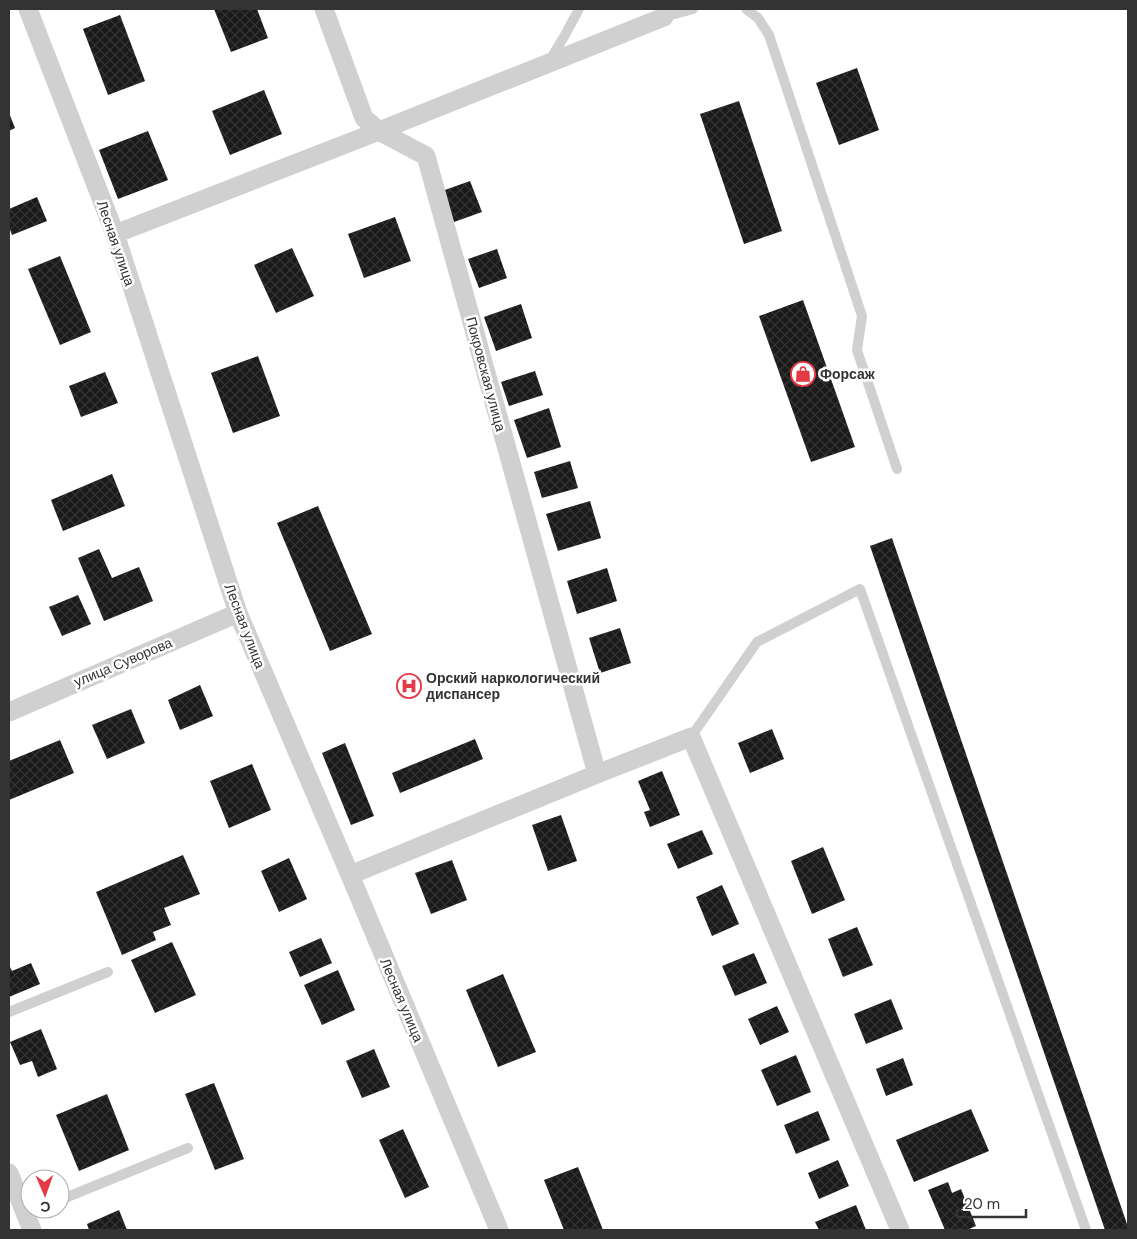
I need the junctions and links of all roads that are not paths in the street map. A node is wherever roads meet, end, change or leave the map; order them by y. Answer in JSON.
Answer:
{"nodes":[{"id":1,"x":28,"y":9,"type":"edge"},
{"id":2,"x":324,"y":9,"type":"edge"},
{"id":3,"x":579,"y":9,"type":"edge"},
{"id":4,"x":693,"y":9,"type":"edge"},
{"id":5,"x":746,"y":9,"type":"edge"},
{"id":6,"x":664,"y":17,"type":"joint"},
{"id":7,"x":548,"y":63,"type":"junction"},
{"id":8,"x":379,"y":131,"type":"junction"},
{"id":9,"x":115,"y":234,"type":"junction"},
{"id":10,"x":897,"y":469,"type":"dead end"},
{"id":11,"x":238,"y":613,"type":"junction"},
{"id":12,"x":9,"y":712,"type":"edge"},
{"id":13,"x":691,"y":737,"type":"junction"},
{"id":14,"x":597,"y":774,"type":"junction"},
{"id":15,"x":350,"y":875,"type":"junction"},
{"id":16,"x":108,"y":972,"type":"dead end"},
{"id":17,"x":9,"y":1012,"type":"edge"},
{"id":18,"x":188,"y":1148,"type":"dead end"},
{"id":19,"x":9,"y":1173,"type":"edge"},
{"id":20,"x":20,"y":1195,"type":"edge"},
{"id":21,"x":70,"y":1196,"type":"edge"},
{"id":22,"x":499,"y":1230,"type":"edge"},
{"id":23,"x":900,"y":1230,"type":"edge"},
{"id":24,"x":1086,"y":1230,"type":"edge"}],
"edges":[{"from":1,"to":9,"type":"street","name":"Лесная улица"},
{"from":2,"to":8,"type":"street","name":"Покровская улица"},
{"from":3,"to":7,"type":"lane"},
{"from":4,"to":6,"type":"lane"},
{"from":5,"to":10,"type":"lane"},
{"from":6,"to":7,"type":"street"},
{"from":7,"to":8,"type":"street"},
{"from":8,"to":9,"type":"street"},
{"from":8,"to":14,"type":"street","name":"Покровская улица"},
{"from":9,"to":11,"type":"street","name":"Лесная улица"},
{"from":11,"to":12,"type":"street","name":"улица Суворова"},
{"from":11,"to":15,"type":"street","name":"Лесная улица"},
{"from":13,"to":14,"type":"street"},
{"from":13,"to":23,"type":"street"},
{"from":13,"to":24,"type":"lane"},
{"from":14,"to":15,"type":"street"},
{"from":15,"to":22,"type":"street","name":"Лесная улица"},
{"from":16,"to":17,"type":"lane"},
{"from":18,"to":21,"type":"lane"},
{"from":19,"to":20,"type":"street"}]}
